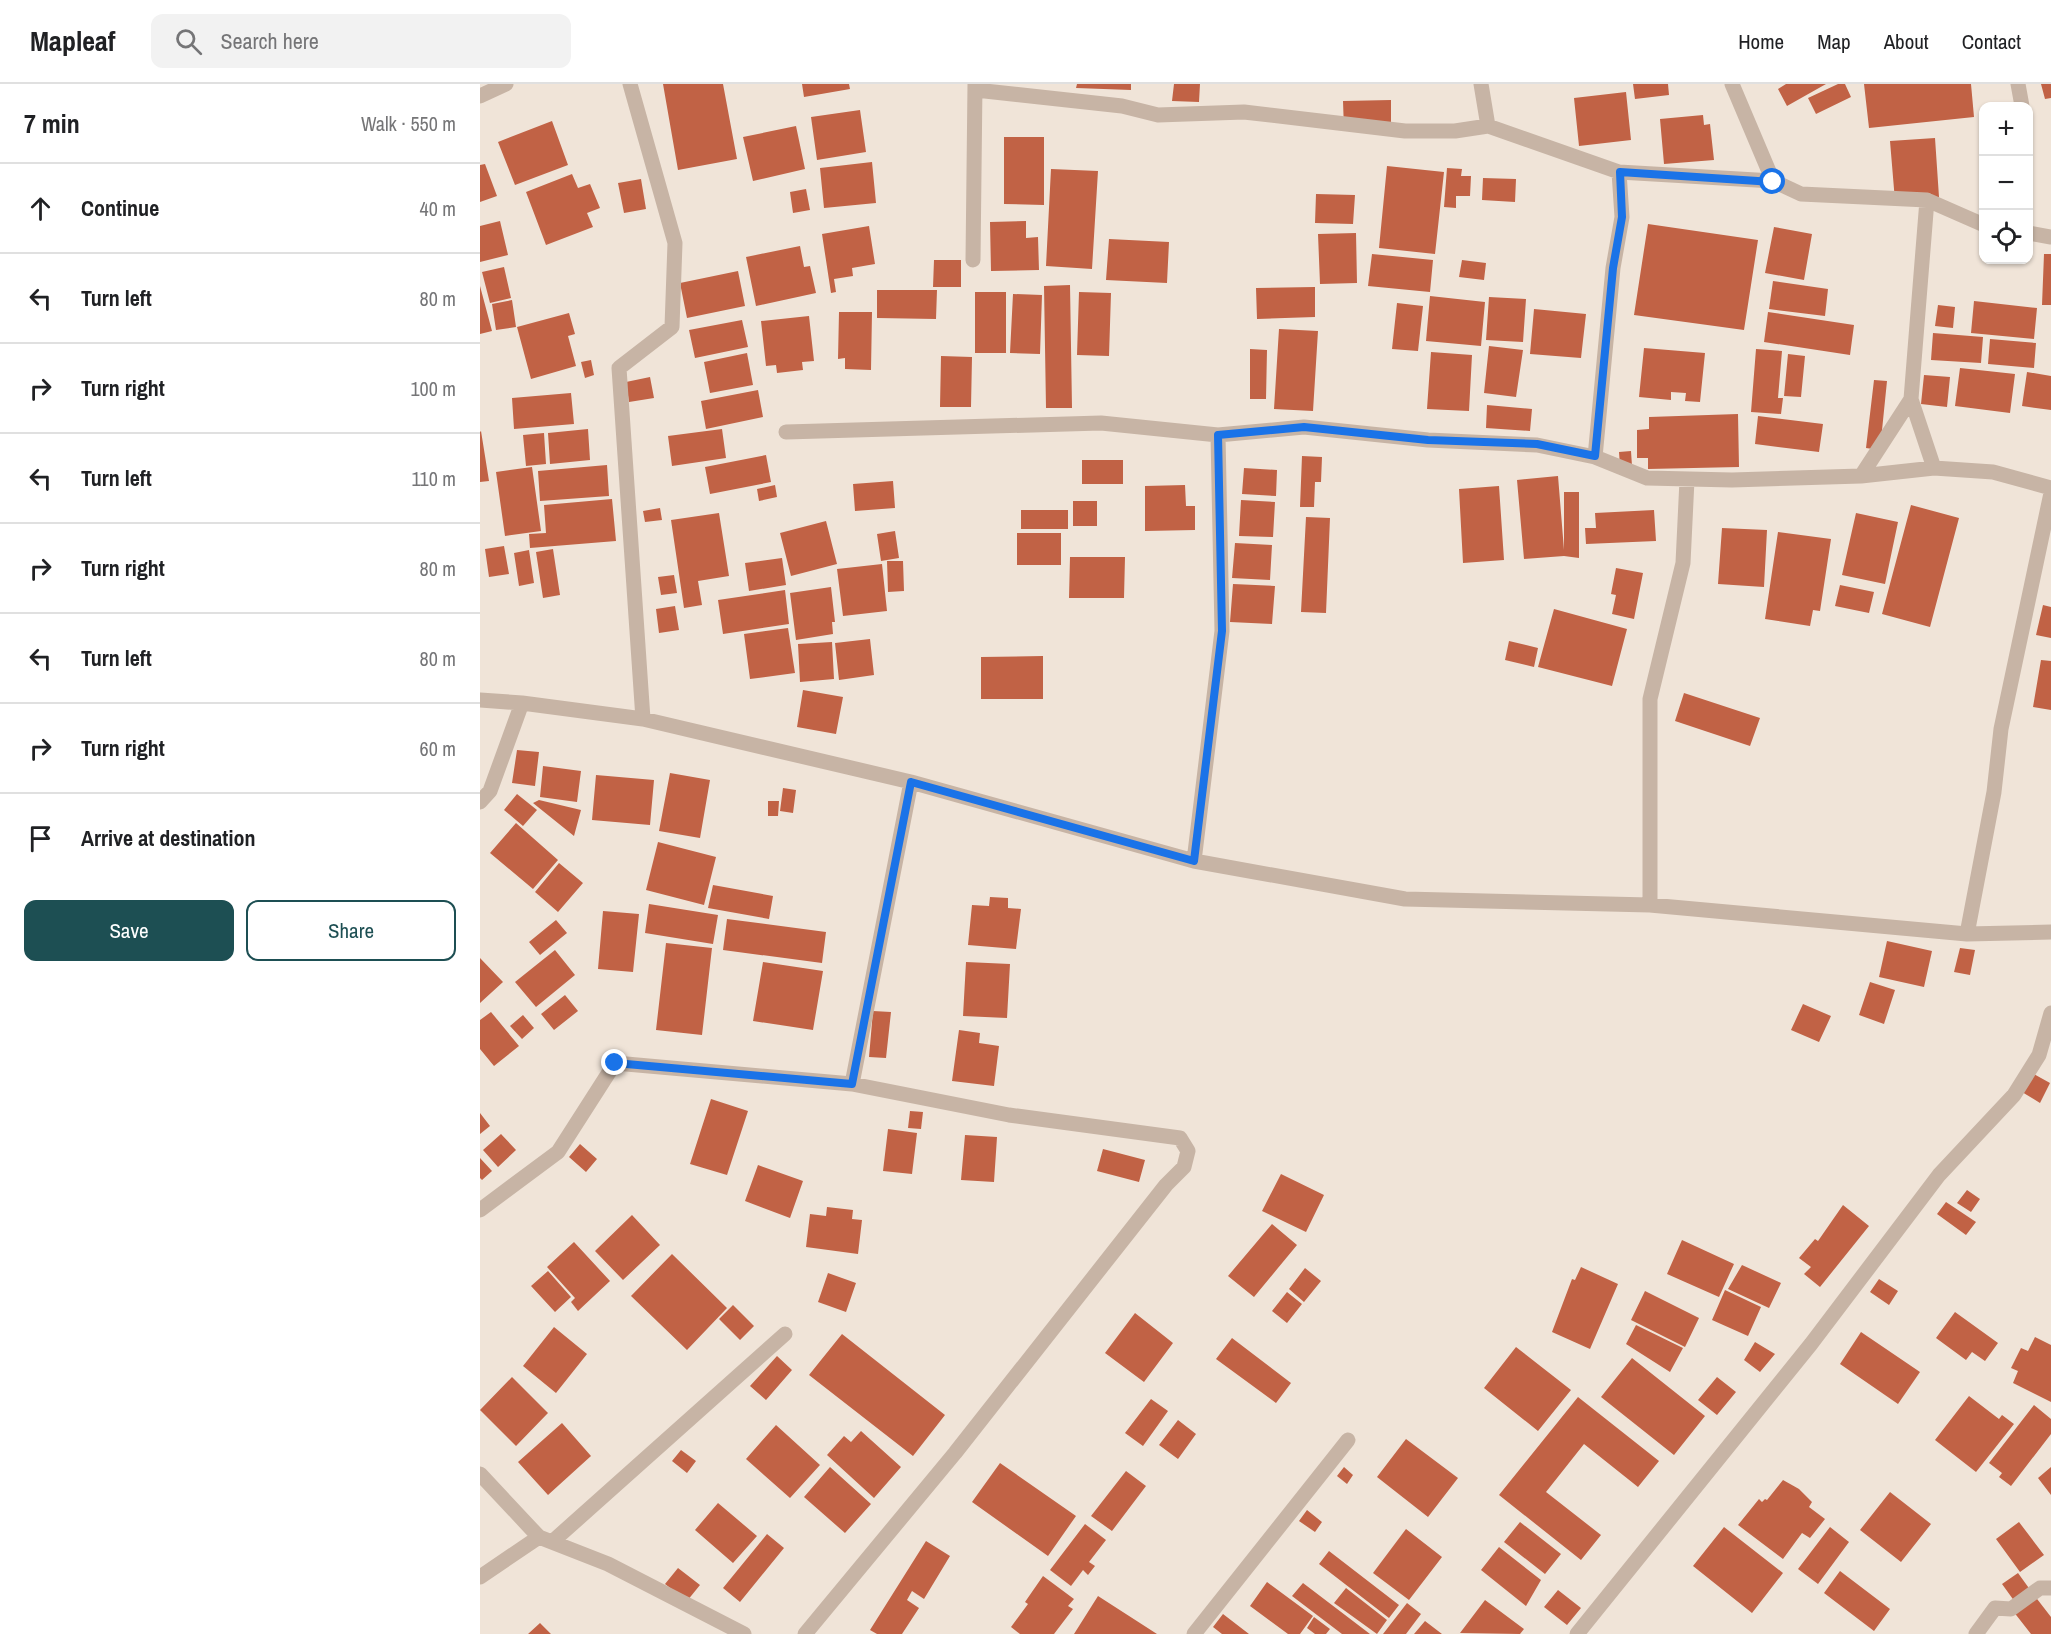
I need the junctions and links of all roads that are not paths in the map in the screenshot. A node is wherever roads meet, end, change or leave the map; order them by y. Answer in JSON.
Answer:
{"nodes":[{"id":1,"x":506,"y":84,"type":"edge"},
{"id":2,"x":630,"y":84,"type":"edge"},
{"id":3,"x":1481,"y":84,"type":"edge"},
{"id":4,"x":1732,"y":84,"type":"edge"},
{"id":5,"x":2018,"y":84,"type":"edge"},
{"id":6,"x":975,"y":87,"type":"edge"},
{"id":7,"x":480,"y":96,"type":"edge"},
{"id":8,"x":2021,"y":102,"type":"edge"},
{"id":9,"x":1488,"y":126,"type":"junction"},
{"id":10,"x":1620,"y":172,"type":"junction"},
{"id":11,"x":1773,"y":182,"type":"junction"},
{"id":12,"x":1927,"y":200,"type":"junction"},
{"id":13,"x":1979,"y":223,"type":"edge"},
{"id":14,"x":2033,"y":234,"type":"edge"},
{"id":15,"x":2051,"y":237,"type":"edge"},
{"id":16,"x":973,"y":260,"type":"dead end"},
{"id":17,"x":1911,"y":399,"type":"junction"},
{"id":18,"x":786,"y":432,"type":"dead end"},
{"id":19,"x":1218,"y":435,"type":"junction"},
{"id":20,"x":1595,"y":456,"type":"junction"},
{"id":21,"x":1935,"y":468,"type":"junction"},
{"id":22,"x":1861,"y":476,"type":"junction"},
{"id":23,"x":1687,"y":480,"type":"junction"},
{"id":24,"x":2051,"y":488,"type":"edge"},
{"id":25,"x":2051,"y":493,"type":"edge"},
{"id":26,"x":480,"y":700,"type":"edge"},
{"id":27,"x":522,"y":703,"type":"junction"},
{"id":28,"x":643,"y":719,"type":"junction"},
{"id":29,"x":911,"y":782,"type":"junction"},
{"id":30,"x":480,"y":802,"type":"edge"},
{"id":31,"x":1194,"y":861,"type":"junction"},
{"id":32,"x":1650,"y":905,"type":"junction"},
{"id":33,"x":2051,"y":932,"type":"edge"},
{"id":34,"x":1967,"y":934,"type":"junction"},
{"id":35,"x":2051,"y":1013,"type":"edge"},
{"id":36,"x":852,"y":1084,"type":"junction"},
{"id":37,"x":480,"y":1210,"type":"edge"},
{"id":38,"x":785,"y":1334,"type":"dead end"},
{"id":39,"x":1348,"y":1440,"type":"dead end"},
{"id":40,"x":480,"y":1474,"type":"edge"},
{"id":41,"x":546,"y":1539,"type":"junction"},
{"id":42,"x":480,"y":1577,"type":"edge"},
{"id":43,"x":2051,"y":1588,"type":"edge"},
{"id":44,"x":744,"y":1634,"type":"edge"},
{"id":45,"x":805,"y":1634,"type":"edge"},
{"id":46,"x":1194,"y":1634,"type":"edge"},
{"id":47,"x":1577,"y":1634,"type":"edge"},
{"id":48,"x":1976,"y":1634,"type":"edge"}],
"edges":[{"from":1,"to":7,"type":"street"},
{"from":2,"to":28,"type":"street"},
{"from":3,"to":9,"type":"street"},
{"from":4,"to":11,"type":"street"},
{"from":5,"to":8,"type":"street"},
{"from":6,"to":9,"type":"street"},
{"from":6,"to":16,"type":"street"},
{"from":9,"to":10,"type":"street"},
{"from":10,"to":11,"type":"street"},
{"from":10,"to":20,"type":"street"},
{"from":11,"to":12,"type":"street"},
{"from":12,"to":13,"type":"street"},
{"from":12,"to":17,"type":"street"},
{"from":14,"to":15,"type":"street"},
{"from":17,"to":21,"type":"street"},
{"from":17,"to":22,"type":"street"},
{"from":18,"to":19,"type":"street"},
{"from":19,"to":20,"type":"street"},
{"from":19,"to":31,"type":"street"},
{"from":20,"to":23,"type":"street"},
{"from":21,"to":22,"type":"street"},
{"from":21,"to":24,"type":"street"},
{"from":22,"to":23,"type":"street"},
{"from":23,"to":32,"type":"street"},
{"from":25,"to":34,"type":"street"},
{"from":26,"to":27,"type":"street"},
{"from":27,"to":28,"type":"street"},
{"from":27,"to":30,"type":"street"},
{"from":28,"to":29,"type":"street"},
{"from":29,"to":31,"type":"street"},
{"from":29,"to":36,"type":"street"},
{"from":31,"to":32,"type":"street"},
{"from":32,"to":34,"type":"street"},
{"from":33,"to":34,"type":"street"},
{"from":35,"to":47,"type":"street"},
{"from":36,"to":37,"type":"street"},
{"from":36,"to":45,"type":"street"},
{"from":38,"to":41,"type":"street"},
{"from":39,"to":46,"type":"street"},
{"from":40,"to":41,"type":"street"},
{"from":41,"to":42,"type":"street"},
{"from":41,"to":44,"type":"street"},
{"from":43,"to":48,"type":"street"}]}
